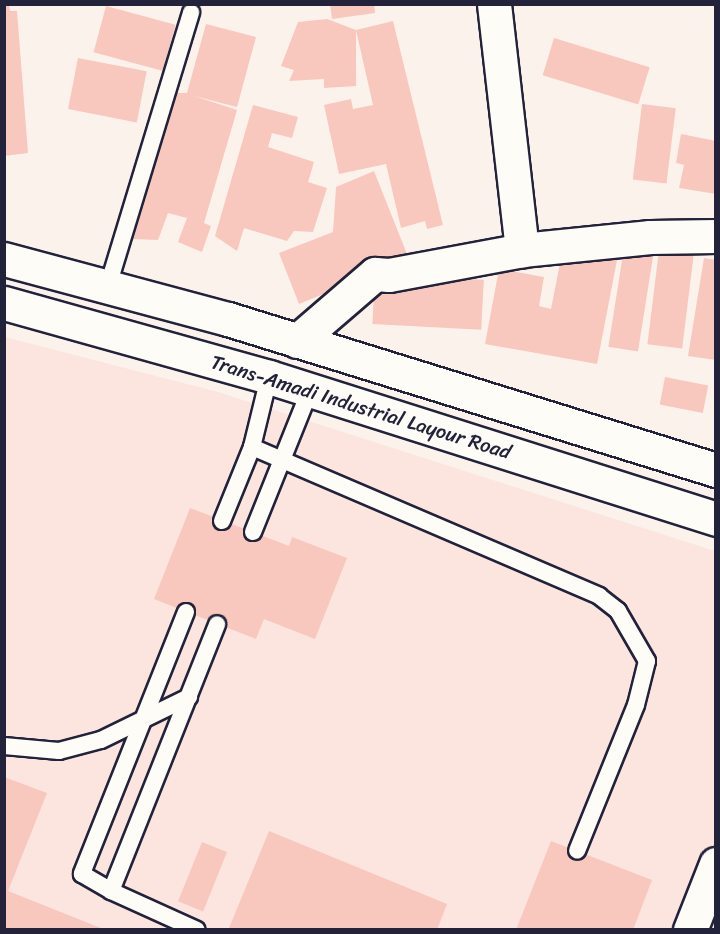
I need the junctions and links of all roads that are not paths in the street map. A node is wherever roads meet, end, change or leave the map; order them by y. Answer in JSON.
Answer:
{"nodes":[{"id":1,"x":494,"y":4,"type":"edge"},
{"id":2,"x":191,"y":12,"type":"dead end"},
{"id":3,"x":716,"y":236,"type":"edge"},
{"id":4,"x":522,"y":250,"type":"junction"},
{"id":5,"x":4,"y":259,"type":"edge"},
{"id":6,"x":108,"y":286,"type":"junction"},
{"id":7,"x":4,"y":303,"type":"edge"},
{"id":8,"x":297,"y":341,"type":"junction"},
{"id":9,"x":269,"y":377,"type":"junction"},
{"id":10,"x":310,"y":390,"type":"junction"},
{"id":11,"x":252,"y":447,"type":"junction"},
{"id":12,"x":281,"y":459,"type":"junction"},
{"id":13,"x":716,"y":470,"type":"edge"},
{"id":14,"x":716,"y":519,"type":"edge"},
{"id":15,"x":222,"y":521,"type":"dead end"},
{"id":16,"x":253,"y":532,"type":"dead end"},
{"id":17,"x":186,"y":612,"type":"dead end"},
{"id":18,"x":217,"y":624,"type":"dead end"},
{"id":19,"x":189,"y":697,"type":"junction"},
{"id":20,"x":144,"y":721,"type":"junction"},
{"id":21,"x":4,"y":746,"type":"edge"},
{"id":22,"x":577,"y":851,"type":"dead end"},
{"id":23,"x":716,"y":864,"type":"edge"},
{"id":24,"x":111,"y":891,"type":"junction"},
{"id":25,"x":197,"y":930,"type":"edge"},
{"id":26,"x":690,"y":930,"type":"edge"}],
"edges":[{"from":1,"to":4,"type":"main road"},
{"from":2,"to":6,"type":"lane"},
{"from":3,"to":4,"type":"main road"},
{"from":4,"to":8,"type":"main road"},
{"from":5,"to":6,"type":"main road"},
{"from":6,"to":8,"type":"main road"},
{"from":7,"to":9,"type":"main road","name":"Trans-Amadi Industrial Layour Road"},
{"from":8,"to":13,"type":"main road"},
{"from":9,"to":10,"type":"main road","name":"Trans-Amadi Industrial Layour Road"},
{"from":9,"to":11,"type":"lane"},
{"from":10,"to":12,"type":"lane"},
{"from":10,"to":14,"type":"main road","name":"Trans-Amadi Industrial Layour Road"},
{"from":11,"to":12,"type":"lane"},
{"from":11,"to":15,"type":"lane"},
{"from":12,"to":16,"type":"lane"},
{"from":12,"to":22,"type":"lane"},
{"from":17,"to":20,"type":"lane"},
{"from":18,"to":19,"type":"lane"},
{"from":19,"to":20,"type":"lane"},
{"from":19,"to":24,"type":"lane"},
{"from":20,"to":21,"type":"lane"},
{"from":20,"to":24,"type":"lane"},
{"from":23,"to":26,"type":"main road"},
{"from":24,"to":25,"type":"lane"}]}
